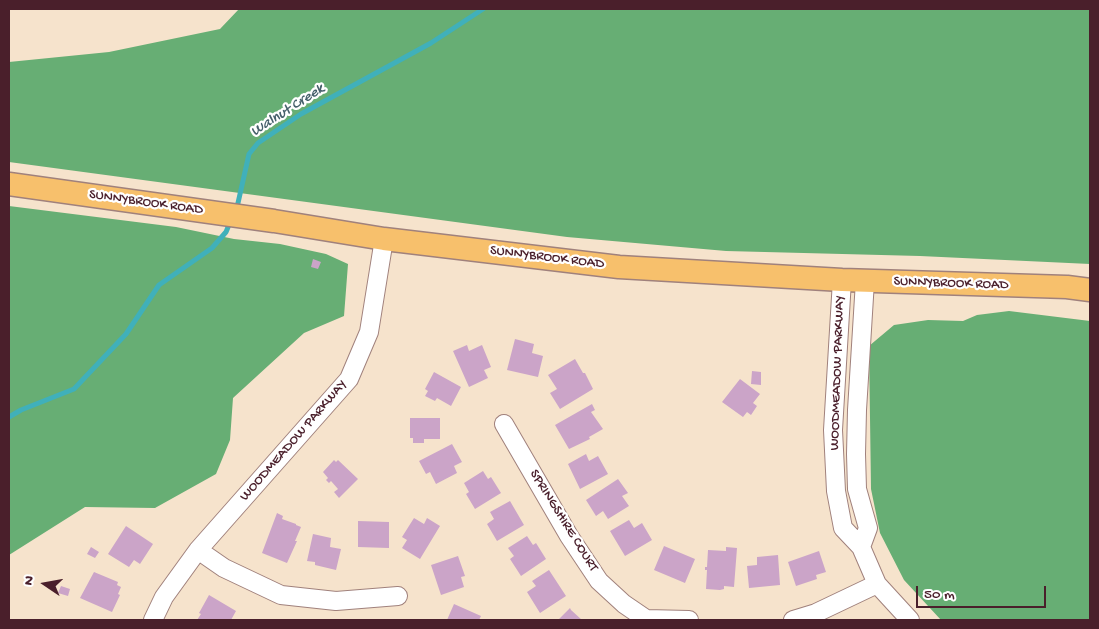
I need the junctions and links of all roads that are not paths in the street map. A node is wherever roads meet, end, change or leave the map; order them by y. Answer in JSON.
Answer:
{"nodes":[{"id":1,"x":9,"y":184,"type":"edge"},
{"id":2,"x":384,"y":239,"type":"junction"},
{"id":3,"x":842,"y":280,"type":"junction"},
{"id":4,"x":865,"y":281,"type":"junction"},
{"id":5,"x":1090,"y":290,"type":"edge"},
{"id":6,"x":504,"y":424,"type":"dead end"},
{"id":7,"x":833,"y":430,"type":"junction"},
{"id":8,"x":856,"y":431,"type":"junction"},
{"id":9,"x":861,"y":547,"type":"junction"},
{"id":10,"x":198,"y":550,"type":"junction"},
{"id":11,"x":877,"y":584,"type":"junction"},
{"id":12,"x":398,"y":596,"type":"dead end"},
{"id":13,"x":153,"y":620,"type":"edge"},
{"id":14,"x":689,"y":620,"type":"edge"},
{"id":15,"x":793,"y":620,"type":"edge"},
{"id":16,"x":910,"y":620,"type":"edge"}],
"edges":[{"from":1,"to":2,"type":"main road","name":"SUNNYBROOK ROAD"},
{"from":2,"to":3,"type":"main road","name":"SUNNYBROOK ROAD"},
{"from":2,"to":10,"type":"street","name":"WOODMEADOW PARKWAY"},
{"from":3,"to":4,"type":"main road","name":"SUNNYBROOK ROAD"},
{"from":3,"to":7,"type":"street","name":"WOODMEADOW PARKWAY"},
{"from":4,"to":5,"type":"main road","name":"SUNNYBROOK ROAD"},
{"from":4,"to":8,"type":"street","name":"WOODMEADOW PARKWAY"},
{"from":6,"to":14,"type":"street","name":"SPRINGSHIRE COURT"},
{"from":7,"to":8,"type":"street"},
{"from":7,"to":9,"type":"street","name":"WOODMEADOW PARKWAY"},
{"from":8,"to":9,"type":"street","name":"WOODMEADOW PARKWAY"},
{"from":9,"to":11,"type":"street","name":"WOODMEADOW PARKWAY"},
{"from":10,"to":12,"type":"street"},
{"from":10,"to":13,"type":"street","name":"WOODMEADOW PARKWAY"},
{"from":11,"to":15,"type":"street"},
{"from":11,"to":16,"type":"street","name":"WOODMEADOW PARKWAY"}]}
